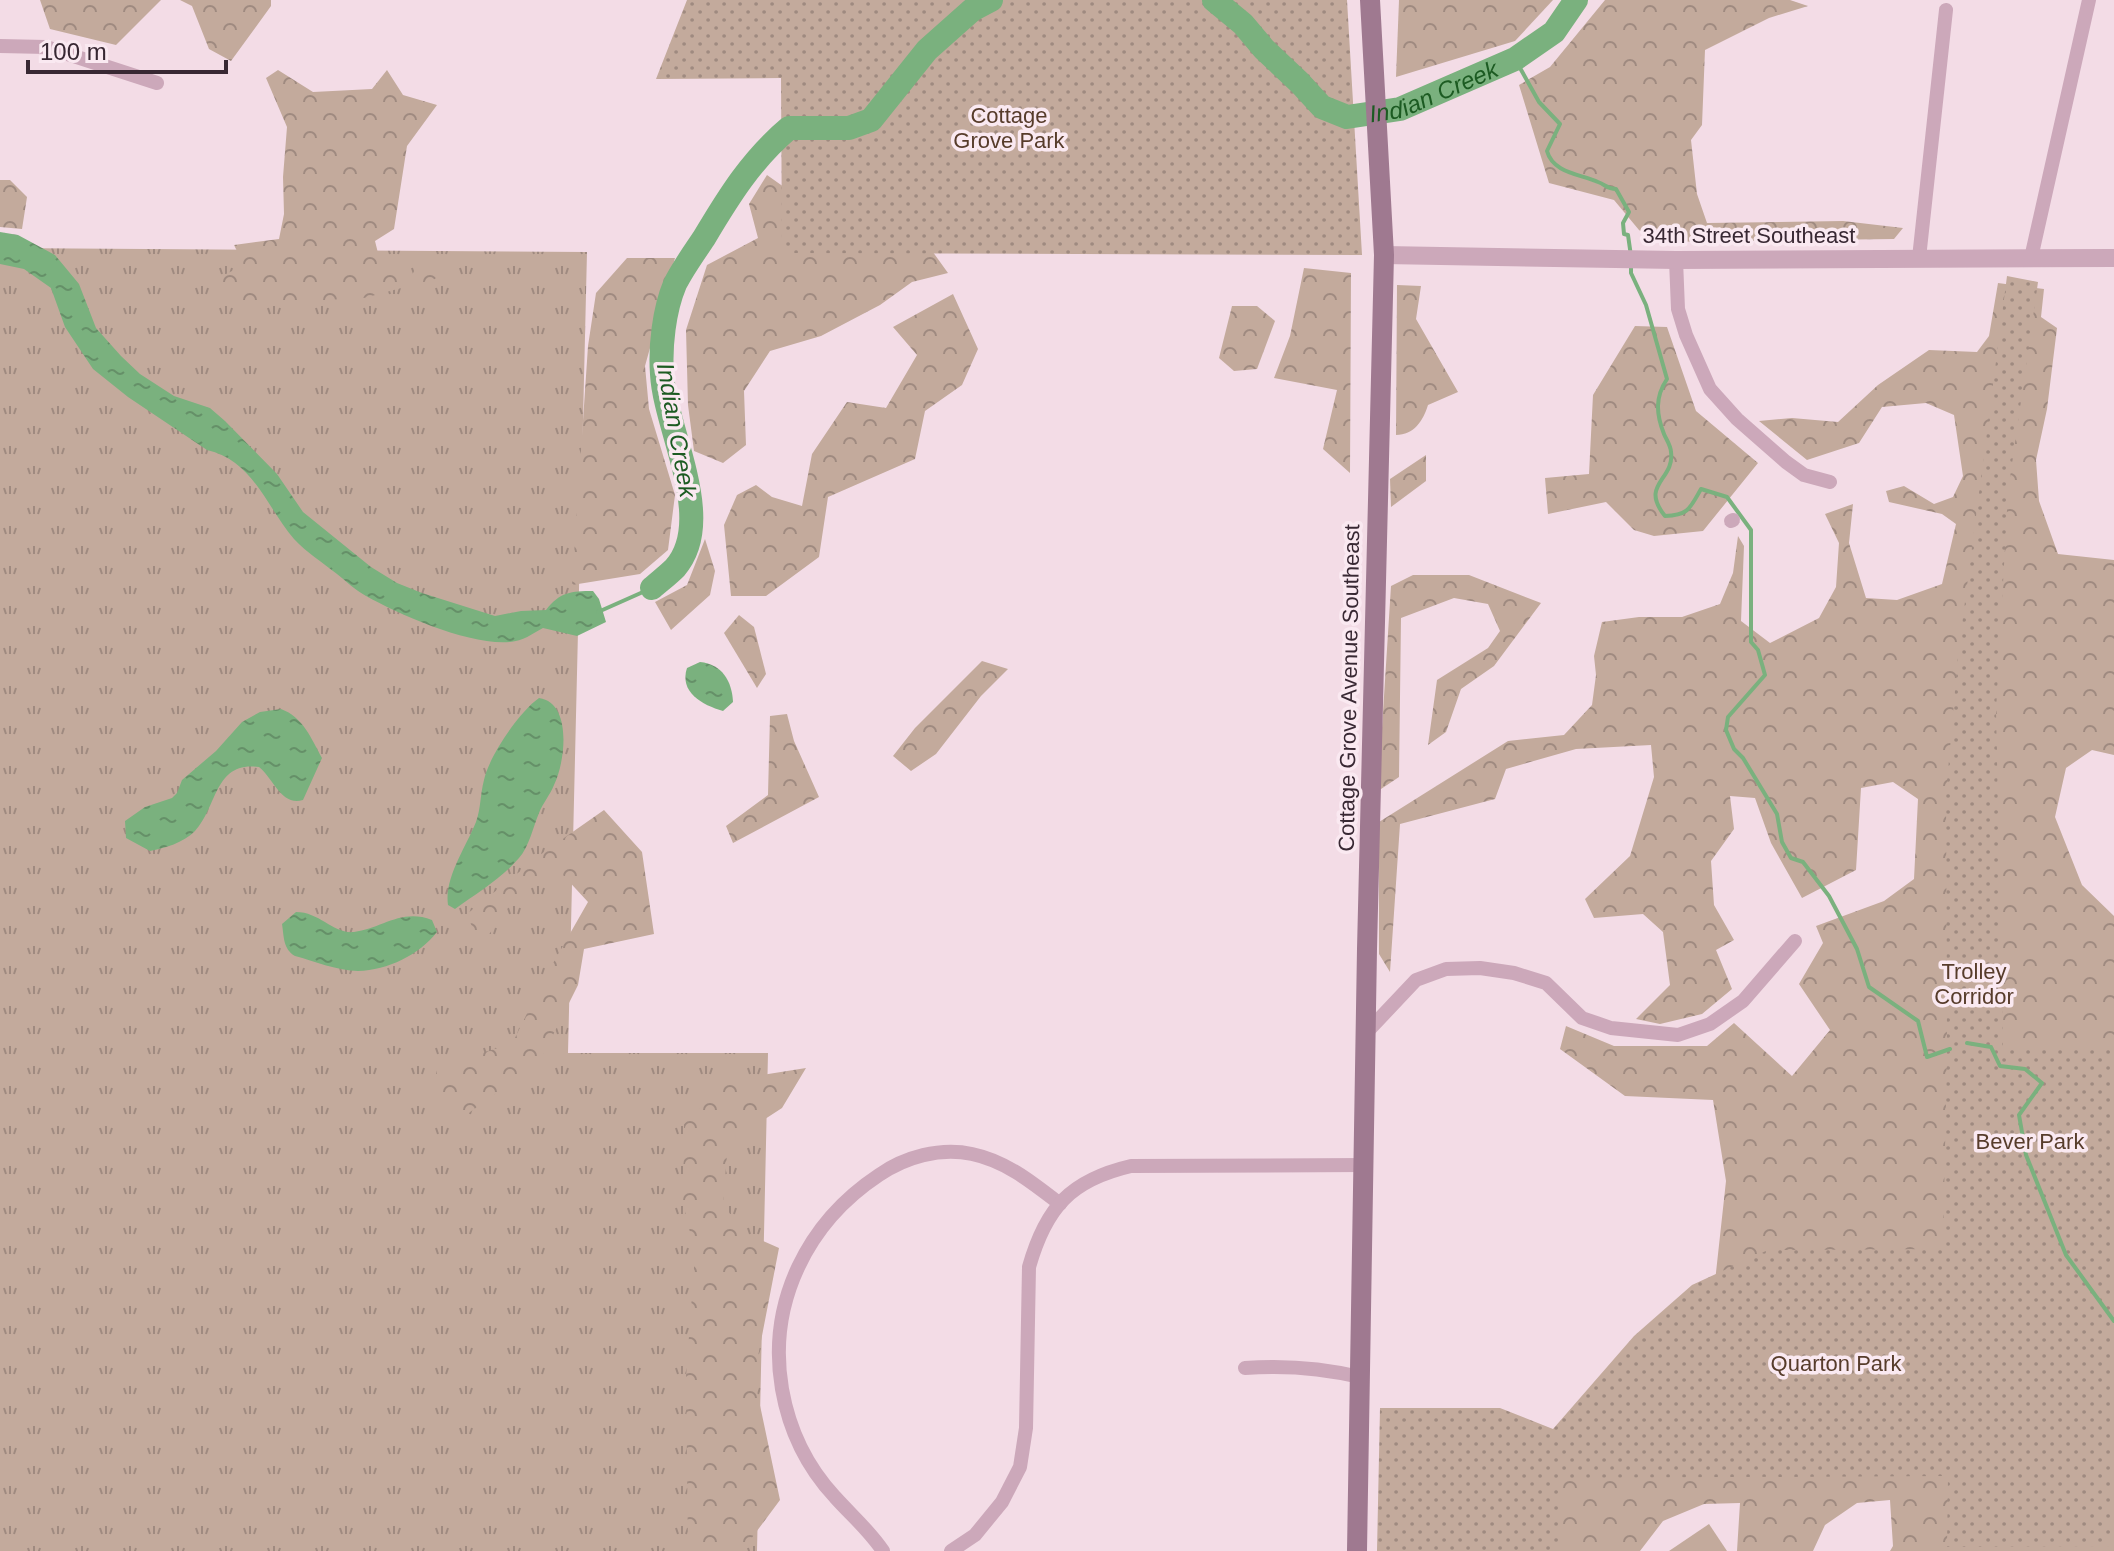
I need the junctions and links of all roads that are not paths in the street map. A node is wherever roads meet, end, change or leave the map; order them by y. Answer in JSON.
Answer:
{"nodes":[{"id":1,"x":1370,"y":0,"type":"edge"},
{"id":2,"x":2089,"y":0,"type":"edge"},
{"id":3,"x":1946,"y":10,"type":"dead end"},
{"id":4,"x":0,"y":46,"type":"edge"},
{"id":5,"x":157,"y":83,"type":"dead end"},
{"id":6,"x":1384,"y":255,"type":"junction"},
{"id":7,"x":1919,"y":258,"type":"junction"},
{"id":8,"x":2031,"y":258,"type":"junction"},
{"id":9,"x":2114,"y":258,"type":"edge"},
{"id":10,"x":1676,"y":260,"type":"junction"},
{"id":11,"x":1830,"y":482,"type":"dead end"},
{"id":12,"x":1795,"y":941,"type":"dead end"},
{"id":13,"x":1366,"y":1033,"type":"junction"},
{"id":14,"x":1365,"y":1165,"type":"junction"},
{"id":15,"x":1060,"y":1204,"type":"junction"},
{"id":16,"x":1245,"y":1368,"type":"dead end"},
{"id":17,"x":1360,"y":1377,"type":"junction"},
{"id":18,"x":883,"y":1551,"type":"edge"},
{"id":19,"x":951,"y":1551,"type":"edge"},
{"id":20,"x":1357,"y":1551,"type":"edge"}],
"edges":[{"from":1,"to":6,"type":"main road","name":"Cottage Grove Avenue Southeast"},
{"from":2,"to":8,"type":"street"},
{"from":3,"to":7,"type":"street"},
{"from":4,"to":5,"type":"street"},
{"from":6,"to":10,"type":"street","name":"34th Street Southeast"},
{"from":6,"to":13,"type":"main road","name":"Cottage Grove Avenue Southeast"},
{"from":7,"to":8,"type":"street","name":"34th Street Southeast"},
{"from":7,"to":10,"type":"street","name":"34th Street Southeast"},
{"from":8,"to":9,"type":"street","name":"34th Street Southeast"},
{"from":10,"to":11,"type":"street"},
{"from":12,"to":13,"type":"street"},
{"from":13,"to":14,"type":"main road","name":"Cottage Grove Avenue Southeast"},
{"from":14,"to":15,"type":"street"},
{"from":14,"to":17,"type":"main road","name":"Cottage Grove Avenue Southeast"},
{"from":15,"to":18,"type":"street"},
{"from":15,"to":19,"type":"street"},
{"from":16,"to":17,"type":"street"},
{"from":17,"to":20,"type":"main road","name":"Cottage Grove Avenue Southeast"}]}
